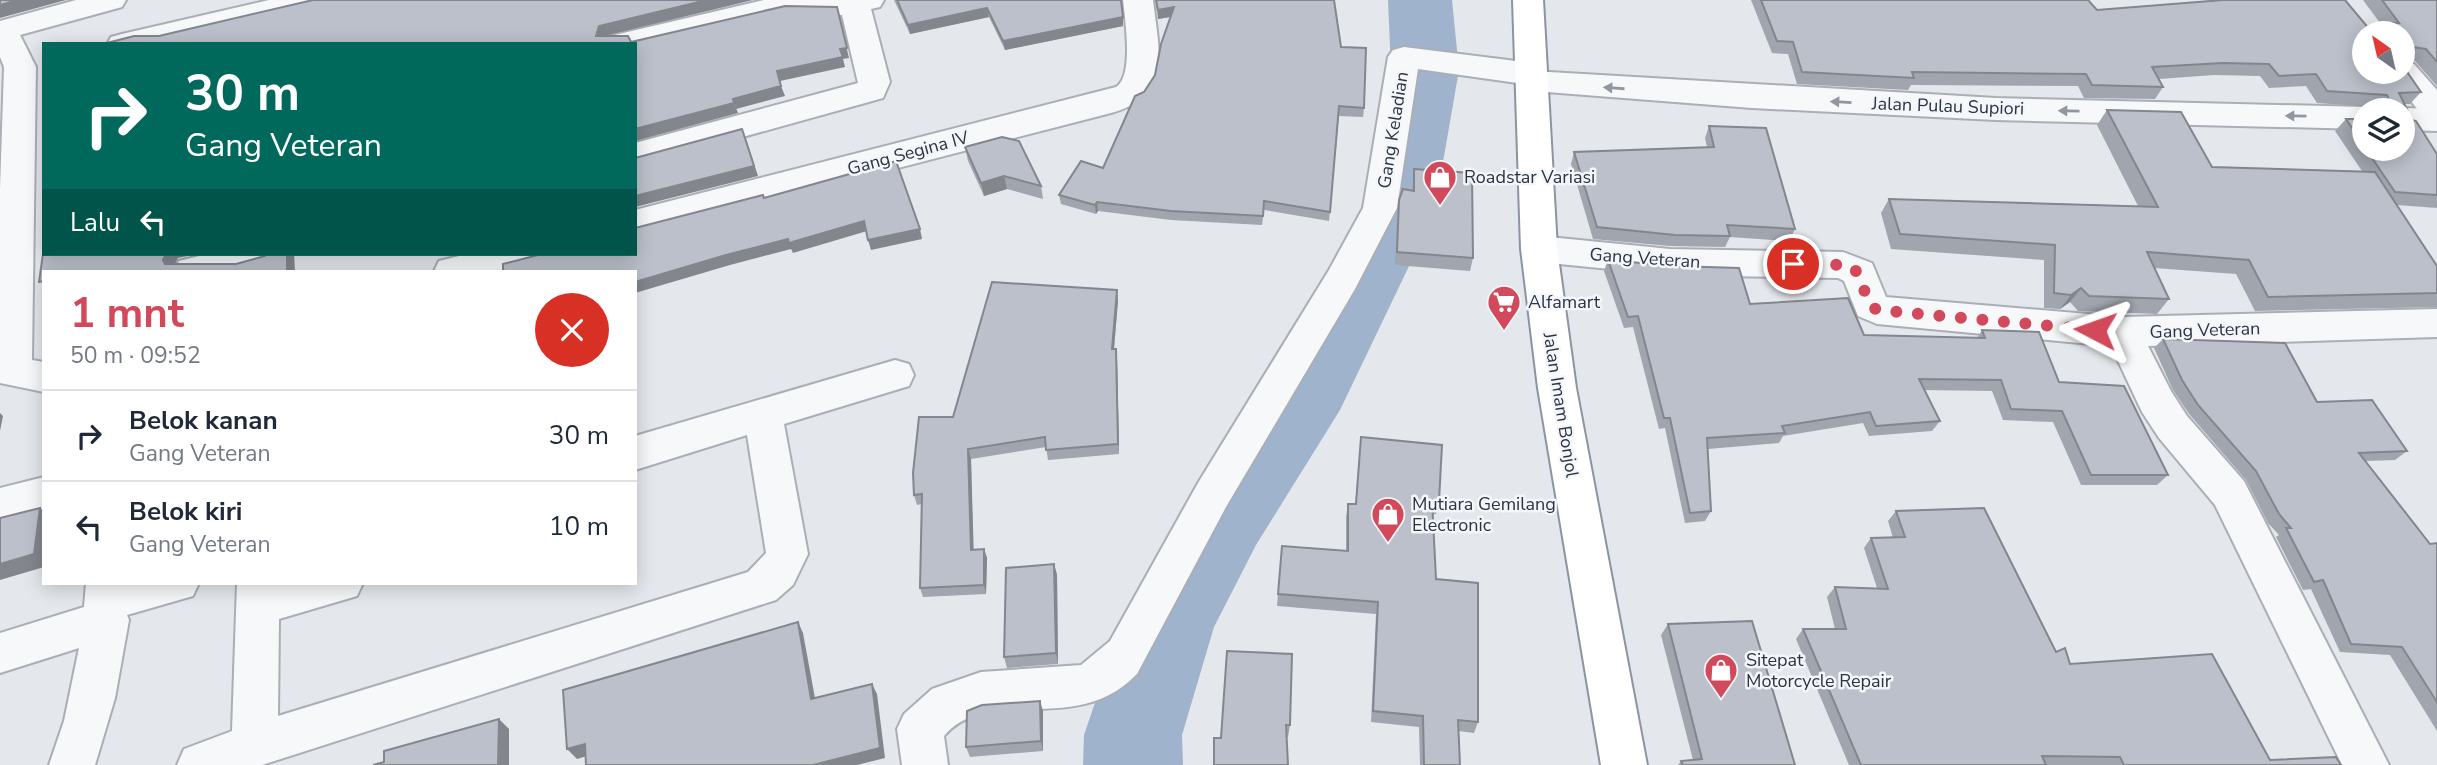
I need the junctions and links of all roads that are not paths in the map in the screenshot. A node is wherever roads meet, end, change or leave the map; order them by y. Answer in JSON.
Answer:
{"nodes":[{"id":1,"x":111,"y":0,"type":"edge"},
{"id":2,"x":311,"y":0,"type":"edge"},
{"id":3,"x":1138,"y":0,"type":"edge"},
{"id":4,"x":1528,"y":0,"type":"edge"},
{"id":5,"x":862,"y":2,"type":"edge"},
{"id":6,"x":0,"y":33,"type":"edge"},
{"id":7,"x":131,"y":42,"type":"edge"},
{"id":8,"x":626,"y":42,"type":"edge"},
{"id":9,"x":32,"y":64,"type":"edge"},
{"id":10,"x":1532,"y":78,"type":"junction"},
{"id":11,"x":2414,"y":84,"type":"edge"},
{"id":12,"x":2437,"y":111,"type":"edge"},
{"id":13,"x":2352,"y":118,"type":"edge"},
{"id":14,"x":2415,"y":119,"type":"edge"},
{"id":15,"x":2437,"y":120,"type":"edge"},
{"id":16,"x":637,"y":154,"type":"edge"},
{"id":17,"x":19,"y":171,"type":"edge"},
{"id":18,"x":637,"y":222,"type":"edge"},
{"id":19,"x":1539,"y":249,"type":"junction"},
{"id":20,"x":251,"y":256,"type":"edge"},
{"id":21,"x":511,"y":256,"type":"edge"},
{"id":22,"x":196,"y":270,"type":"edge"},
{"id":23,"x":456,"y":270,"type":"edge"},
{"id":24,"x":29,"y":314,"type":"edge"},
{"id":25,"x":2437,"y":323,"type":"edge"},
{"id":26,"x":2123,"y":332,"type":"junction"},
{"id":27,"x":19,"y":375,"type":"edge"},
{"id":28,"x":895,"y":375,"type":"dead end"},
{"id":29,"x":763,"y":414,"type":"junction"},
{"id":30,"x":637,"y":452,"type":"edge"},
{"id":31,"x":42,"y":495,"type":"edge"},
{"id":32,"x":0,"y":506,"type":"edge"},
{"id":33,"x":170,"y":585,"type":"edge"},
{"id":34,"x":327,"y":585,"type":"edge"},
{"id":35,"x":257,"y":594,"type":"edge"},
{"id":36,"x":106,"y":601,"type":"edge"},
{"id":37,"x":0,"y":653,"type":"edge"},
{"id":38,"x":255,"y":745,"type":"junction"},
{"id":39,"x":72,"y":765,"type":"edge"},
{"id":40,"x":200,"y":765,"type":"edge"},
{"id":41,"x":925,"y":765,"type":"edge"},
{"id":42,"x":1624,"y":765,"type":"edge"},
{"id":43,"x":2366,"y":765,"type":"edge"}],
"edges":[{"from":1,"to":6,"type":"street"},
{"from":2,"to":7,"type":"street"},
{"from":3,"to":18,"type":"street","name":"Gang Segina IV"},
{"from":4,"to":10,"type":"highway","name":"Jalan Imam Bonjol"},
{"from":5,"to":8,"type":"street"},
{"from":5,"to":16,"type":"street"},
{"from":6,"to":9,"type":"street"},
{"from":9,"to":17,"type":"street"},
{"from":13,"to":10,"type":"street","name":"Jalan Pulau Supiori","one_way":true},
{"from":10,"to":19,"type":"highway","name":"Jalan Imam Bonjol"},
{"from":10,"to":41,"type":"street","name":"Gang Keladian"},
{"from":11,"to":12,"type":"street"},
{"from":14,"to":15,"type":"street"},
{"from":17,"to":24,"type":"street"},
{"from":19,"to":26,"type":"street","name":"Gang Veteran"},
{"from":19,"to":42,"type":"highway","name":"Jalan Imam Bonjol"},
{"from":20,"to":22,"type":"street"},
{"from":21,"to":23,"type":"street"},
{"from":24,"to":27,"type":"street"},
{"from":25,"to":26,"type":"street","name":"Gang Veteran"},
{"from":26,"to":43,"type":"street"},
{"from":28,"to":29,"type":"street"},
{"from":29,"to":30,"type":"street"},
{"from":29,"to":38,"type":"street"},
{"from":31,"to":32,"type":"street"},
{"from":33,"to":36,"type":"street"},
{"from":34,"to":35,"type":"street"},
{"from":35,"to":38,"type":"street"},
{"from":36,"to":37,"type":"street"},
{"from":36,"to":39,"type":"street"},
{"from":38,"to":40,"type":"street"}]}
